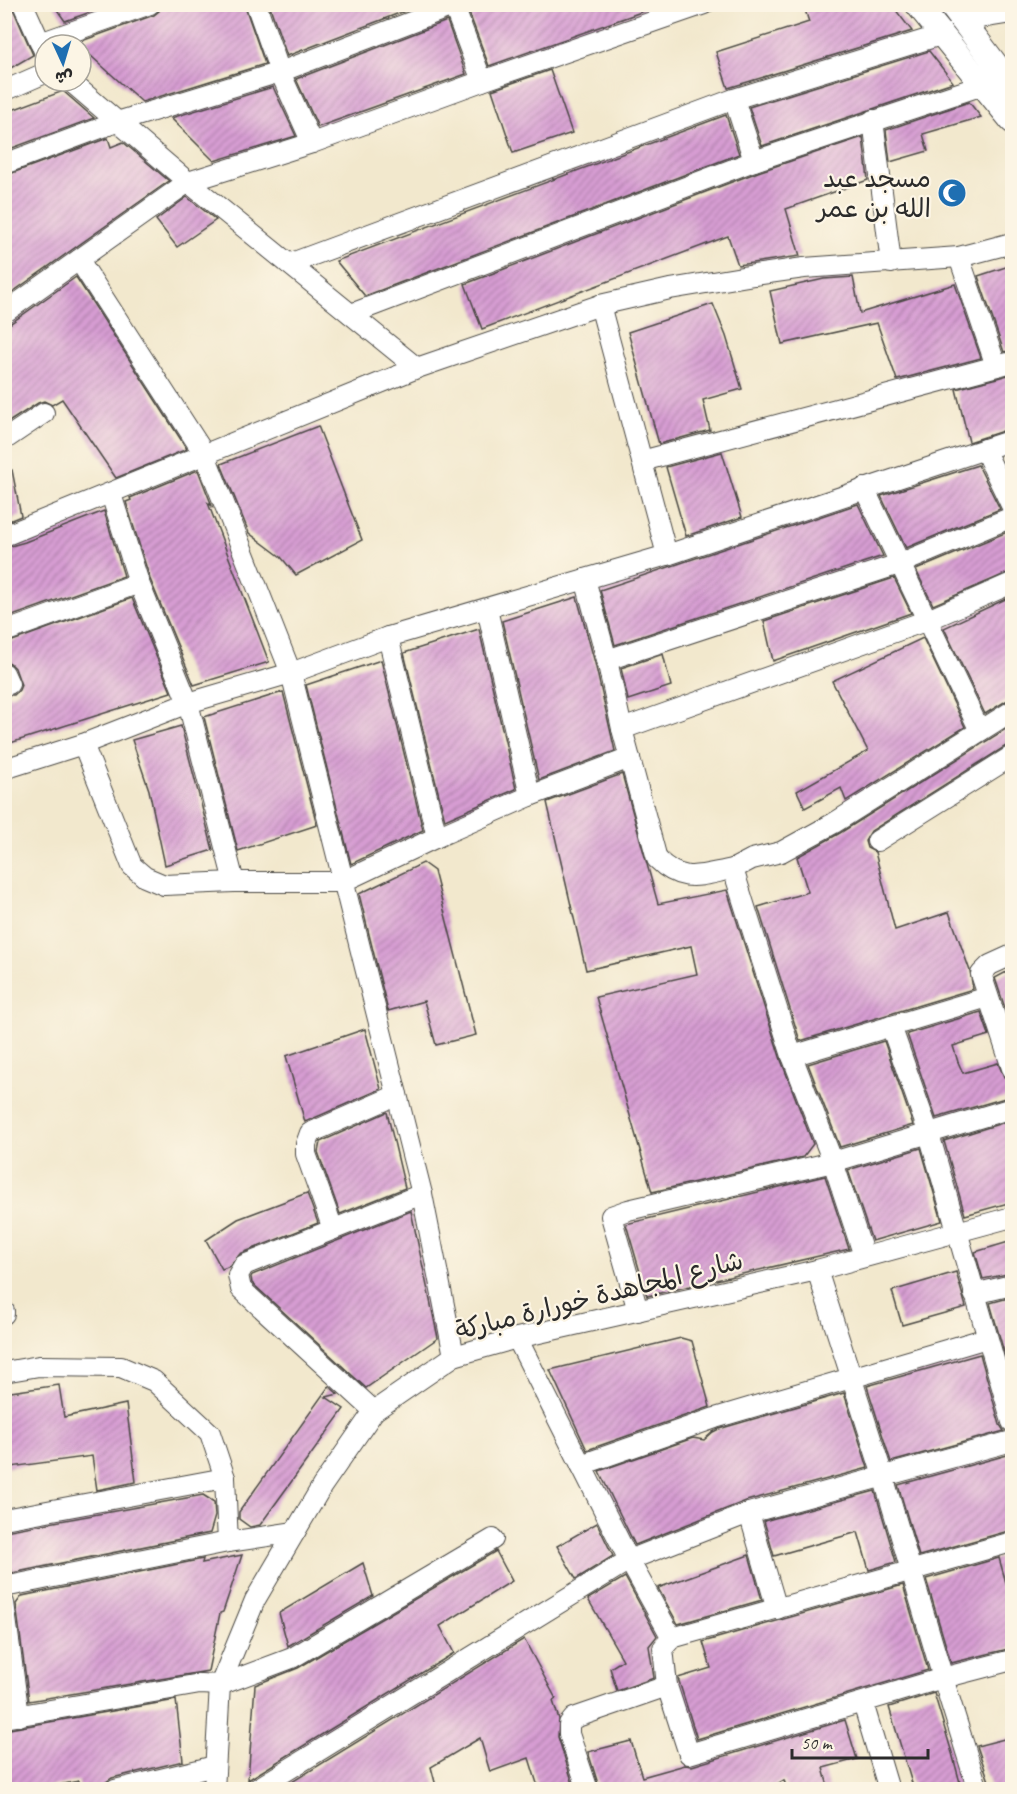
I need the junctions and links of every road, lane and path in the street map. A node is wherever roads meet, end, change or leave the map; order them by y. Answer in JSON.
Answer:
{"nodes":[{"id":1,"x":15,"y":4,"type":"edge"},
{"id":2,"x":23,"y":4,"type":"edge"},
{"id":3,"x":150,"y":4,"type":"edge"},
{"id":4,"x":256,"y":4,"type":"edge"},
{"id":5,"x":704,"y":4,"type":"edge"},
{"id":6,"x":917,"y":4,"type":"edge"},
{"id":7,"x":455,"y":5,"type":"edge"},
{"id":8,"x":4,"y":10,"type":"edge"},
{"id":9,"x":956,"y":13,"type":"edge"},
{"id":10,"x":1012,"y":13,"type":"edge"},
{"id":11,"x":36,"y":33,"type":"edge"},
{"id":12,"x":79,"y":33,"type":"edge"},
{"id":13,"x":941,"y":35,"type":"junction"},
{"id":14,"x":997,"y":71,"type":"edge"},
{"id":15,"x":280,"y":72,"type":"junction"},
{"id":16,"x":33,"y":78,"type":"edge"},
{"id":17,"x":482,"y":81,"type":"junction"},
{"id":18,"x":1012,"y":86,"type":"edge"},
{"id":19,"x":4,"y":91,"type":"edge"},
{"id":20,"x":84,"y":93,"type":"edge"},
{"id":21,"x":734,"y":99,"type":"junction"},
{"id":22,"x":873,"y":120,"type":"junction"},
{"id":23,"x":1012,"y":121,"type":"edge"},
{"id":24,"x":117,"y":122,"type":"junction"},
{"id":25,"x":312,"y":143,"type":"junction"},
{"id":26,"x":754,"y":161,"type":"junction"},
{"id":27,"x":4,"y":164,"type":"edge"},
{"id":28,"x":188,"y":182,"type":"junction"},
{"id":29,"x":1012,"y":243,"type":"edge"},
{"id":30,"x":959,"y":257,"type":"junction"},
{"id":31,"x":79,"y":260,"type":"junction"},
{"id":32,"x":891,"y":263,"type":"junction"},
{"id":33,"x":289,"y":264,"type":"junction"},
{"id":34,"x":600,"y":305,"type":"junction"},
{"id":35,"x":4,"y":313,"type":"edge"},
{"id":36,"x":351,"y":314,"type":"junction"},
{"id":37,"x":1004,"y":364,"type":"edge"},
{"id":38,"x":417,"y":368,"type":"junction"},
{"id":39,"x":44,"y":413,"type":"dead end"},
{"id":40,"x":4,"y":440,"type":"edge"},
{"id":41,"x":1012,"y":440,"type":"edge"},
{"id":42,"x":984,"y":449,"type":"junction"},
{"id":43,"x":206,"y":455,"type":"junction"},
{"id":44,"x":642,"y":461,"type":"junction"},
{"id":45,"x":864,"y":488,"type":"junction"},
{"id":46,"x":111,"y":494,"type":"junction"},
{"id":47,"x":1012,"y":507,"type":"edge"},
{"id":48,"x":1012,"y":517,"type":"edge"},
{"id":49,"x":4,"y":536,"type":"edge"},
{"id":50,"x":667,"y":555,"type":"junction"},
{"id":51,"x":899,"y":564,"type":"junction"},
{"id":52,"x":585,"y":579,"type":"junction"},
{"id":53,"x":139,"y":583,"type":"junction"},
{"id":54,"x":1012,"y":583,"type":"edge"},
{"id":55,"x":487,"y":609,"type":"junction"},
{"id":56,"x":928,"y":620,"type":"junction"},
{"id":57,"x":4,"y":632,"type":"edge"},
{"id":58,"x":388,"y":637,"type":"junction"},
{"id":59,"x":607,"y":660,"type":"junction"},
{"id":60,"x":291,"y":673,"type":"junction"},
{"id":61,"x":188,"y":704,"type":"junction"},
{"id":62,"x":1012,"y":711,"type":"edge"},
{"id":63,"x":622,"y":729,"type":"junction"},
{"id":64,"x":980,"y":731,"type":"junction"},
{"id":65,"x":83,"y":744,"type":"junction"},
{"id":66,"x":1012,"y":756,"type":"edge"},
{"id":67,"x":630,"y":758,"type":"junction"},
{"id":68,"x":4,"y":769,"type":"edge"},
{"id":69,"x":530,"y":796,"type":"junction"},
{"id":70,"x":437,"y":837,"type":"junction"},
{"id":71,"x":877,"y":841,"type":"dead end"},
{"id":72,"x":733,"y":868,"type":"junction"},
{"id":73,"x":234,"y":882,"type":"junction"},
{"id":74,"x":342,"y":882,"type":"junction"},
{"id":75,"x":1012,"y":955,"type":"edge"},
{"id":76,"x":988,"y":996,"type":"junction"},
{"id":77,"x":891,"y":1026,"type":"junction"},
{"id":78,"x":792,"y":1056,"type":"junction"},
{"id":79,"x":1011,"y":1057,"type":"edge"},
{"id":80,"x":397,"y":1095,"type":"junction"},
{"id":81,"x":1012,"y":1108,"type":"edge"},
{"id":82,"x":929,"y":1134,"type":"junction"},
{"id":83,"x":833,"y":1162,"type":"junction"},
{"id":84,"x":422,"y":1194,"type":"junction"},
{"id":85,"x":1012,"y":1217,"type":"edge"},
{"id":86,"x":333,"y":1229,"type":"junction"},
{"id":87,"x":958,"y":1231,"type":"junction"},
{"id":88,"x":864,"y":1256,"type":"junction"},
{"id":89,"x":817,"y":1270,"type":"junction"},
{"id":90,"x":1012,"y":1285,"type":"edge"},
{"id":91,"x":974,"y":1294,"type":"junction"},
{"id":92,"x":638,"y":1311,"type":"junction"},
{"id":93,"x":518,"y":1338,"type":"junction"},
{"id":94,"x":987,"y":1338,"type":"junction"},
{"id":95,"x":454,"y":1356,"type":"junction"},
{"id":96,"x":1004,"y":1363,"type":"edge"},
{"id":97,"x":4,"y":1372,"type":"edge"},
{"id":98,"x":851,"y":1378,"type":"junction"},
{"id":99,"x":374,"y":1411,"type":"junction"},
{"id":100,"x":1012,"y":1422,"type":"edge"},
{"id":101,"x":1012,"y":1441,"type":"edge"},
{"id":102,"x":581,"y":1465,"type":"junction"},
{"id":103,"x":883,"y":1476,"type":"junction"},
{"id":104,"x":225,"y":1478,"type":"junction"},
{"id":105,"x":749,"y":1513,"type":"junction"},
{"id":106,"x":4,"y":1519,"type":"edge"},
{"id":107,"x":295,"y":1532,"type":"junction"},
{"id":108,"x":493,"y":1539,"type":"dead end"},
{"id":109,"x":228,"y":1542,"type":"junction"},
{"id":110,"x":1012,"y":1542,"type":"edge"},
{"id":111,"x":629,"y":1560,"type":"junction"},
{"id":112,"x":912,"y":1570,"type":"junction"},
{"id":113,"x":4,"y":1587,"type":"edge"},
{"id":114,"x":5,"y":1609,"type":"edge"},
{"id":115,"x":777,"y":1609,"type":"junction"},
{"id":116,"x":672,"y":1638,"type":"junction"},
{"id":117,"x":1012,"y":1660,"type":"edge"},
{"id":118,"x":943,"y":1678,"type":"junction"},
{"id":119,"x":220,"y":1684,"type":"junction"},
{"id":120,"x":667,"y":1686,"type":"junction"},
{"id":121,"x":863,"y":1703,"type":"junction"},
{"id":122,"x":12,"y":1717,"type":"edge"},
{"id":123,"x":215,"y":1766,"type":"junction"},
{"id":124,"x":115,"y":1790,"type":"edge"},
{"id":125,"x":214,"y":1790,"type":"edge"},
{"id":126,"x":255,"y":1790,"type":"edge"},
{"id":127,"x":588,"y":1790,"type":"edge"},
{"id":128,"x":889,"y":1790,"type":"edge"},
{"id":129,"x":978,"y":1790,"type":"edge"}],
"edges":[{"from":1,"to":8,"type":"street"},
{"from":2,"to":11,"type":"street"},
{"from":3,"to":12,"type":"street"},
{"from":4,"to":15,"type":"street"},
{"from":5,"to":17,"type":"street"},
{"from":6,"to":13,"type":"main road"},
{"from":7,"to":15,"type":"street"},
{"from":7,"to":17,"type":"street"},
{"from":9,"to":10,"type":"street"},
{"from":9,"to":14,"type":"main road"},
{"from":13,"to":14,"type":"main road"},
{"from":13,"to":21,"type":"street"},
{"from":14,"to":18,"type":"main road"},
{"from":14,"to":22,"type":"street"},
{"from":14,"to":23,"type":"main road"},
{"from":15,"to":24,"type":"street"},
{"from":15,"to":25,"type":"street"},
{"from":16,"to":19,"type":"street"},
{"from":17,"to":25,"type":"street"},
{"from":20,"to":24,"type":"street"},
{"from":21,"to":26,"type":"street"},
{"from":21,"to":33,"type":"street"},
{"from":22,"to":26,"type":"street"},
{"from":22,"to":32,"type":"street"},
{"from":24,"to":27,"type":"street"},
{"from":24,"to":28,"type":"street"},
{"from":25,"to":28,"type":"street"},
{"from":26,"to":36,"type":"street"},
{"from":28,"to":31,"type":"street"},
{"from":28,"to":33,"type":"street"},
{"from":29,"to":30,"type":"street"},
{"from":30,"to":32,"type":"street"},
{"from":30,"to":37,"type":"street"},
{"from":31,"to":35,"type":"street"},
{"from":31,"to":43,"type":"street"},
{"from":32,"to":34,"type":"street"},
{"from":33,"to":36,"type":"street"},
{"from":34,"to":38,"type":"street"},
{"from":34,"to":44,"type":"street"},
{"from":36,"to":38,"type":"street"},
{"from":37,"to":44,"type":"street"},
{"from":38,"to":43,"type":"street"},
{"from":39,"to":40,"type":"street"},
{"from":41,"to":42,"type":"street"},
{"from":42,"to":45,"type":"street"},
{"from":42,"to":47,"type":"street"},
{"from":43,"to":46,"type":"street"},
{"from":43,"to":60,"type":"street"},
{"from":44,"to":50,"type":"street"},
{"from":45,"to":50,"type":"street"},
{"from":45,"to":51,"type":"street"},
{"from":46,"to":49,"type":"street"},
{"from":46,"to":53,"type":"street"},
{"from":48,"to":51,"type":"street"},
{"from":50,"to":52,"type":"street"},
{"from":51,"to":56,"type":"street"},
{"from":51,"to":59,"type":"street"},
{"from":52,"to":55,"type":"street"},
{"from":52,"to":59,"type":"street"},
{"from":53,"to":57,"type":"street"},
{"from":53,"to":61,"type":"street"},
{"from":54,"to":56,"type":"street"},
{"from":55,"to":58,"type":"street"},
{"from":55,"to":69,"type":"street"},
{"from":56,"to":63,"type":"street"},
{"from":56,"to":64,"type":"street"},
{"from":58,"to":60,"type":"street"},
{"from":58,"to":70,"type":"street"},
{"from":59,"to":63,"type":"street"},
{"from":60,"to":61,"type":"street"},
{"from":60,"to":74,"type":"street"},
{"from":61,"to":65,"type":"street"},
{"from":61,"to":73,"type":"street"},
{"from":62,"to":64,"type":"street"},
{"from":63,"to":67,"type":"street"},
{"from":64,"to":72,"type":"street"},
{"from":65,"to":68,"type":"street"},
{"from":65,"to":73,"type":"street"},
{"from":66,"to":71,"type":"street"},
{"from":67,"to":69,"type":"street"},
{"from":67,"to":72,"type":"street"},
{"from":69,"to":70,"type":"street"},
{"from":70,"to":74,"type":"street"},
{"from":72,"to":78,"type":"street"},
{"from":73,"to":74,"type":"street"},
{"from":74,"to":80,"type":"street"},
{"from":75,"to":76,"type":"street"},
{"from":76,"to":77,"type":"street"},
{"from":76,"to":79,"type":"street"},
{"from":77,"to":78,"type":"street"},
{"from":77,"to":82,"type":"street"},
{"from":78,"to":83,"type":"street"},
{"from":80,"to":84,"type":"street"},
{"from":80,"to":86,"type":"street"},
{"from":81,"to":82,"type":"street"},
{"from":82,"to":83,"type":"street"},
{"from":82,"to":87,"type":"street"},
{"from":83,"to":88,"type":"street"},
{"from":83,"to":92,"type":"street"},
{"from":84,"to":86,"type":"street"},
{"from":84,"to":95,"type":"street"},
{"from":85,"to":87,"type":"street","name":"شارع المجاهدة خورارة مباركة"},
{"from":86,"to":99,"type":"street"},
{"from":87,"to":88,"type":"street","name":"شارع المجاهدة خورارة مباركة"},
{"from":87,"to":91,"type":"street"},
{"from":88,"to":89,"type":"street","name":"شارع المجاهدة خورارة مباركة"},
{"from":89,"to":92,"type":"street","name":"شارع المجاهدة خورارة مباركة"},
{"from":89,"to":98,"type":"street"},
{"from":90,"to":91,"type":"street"},
{"from":91,"to":94,"type":"street"},
{"from":92,"to":93,"type":"street","name":"شارع المجاهدة خورارة مباركة"},
{"from":93,"to":95,"type":"street","name":"شارع المجاهدة خورارة مباركة"},
{"from":93,"to":102,"type":"street"},
{"from":94,"to":96,"type":"street"},
{"from":94,"to":98,"type":"street"},
{"from":95,"to":99,"type":"street","name":"شارع المجاهدة خورارة مباركة"},
{"from":96,"to":100,"type":"street"},
{"from":97,"to":104,"type":"street"},
{"from":98,"to":102,"type":"street"},
{"from":98,"to":103,"type":"street"},
{"from":99,"to":107,"type":"street","name":"شارع المجاهدة خورارة مباركة"},
{"from":101,"to":103,"type":"street"},
{"from":102,"to":111,"type":"street"},
{"from":103,"to":105,"type":"street"},
{"from":103,"to":112,"type":"street"},
{"from":104,"to":106,"type":"street"},
{"from":104,"to":109,"type":"street"},
{"from":105,"to":111,"type":"street"},
{"from":105,"to":115,"type":"street"},
{"from":107,"to":109,"type":"street"},
{"from":107,"to":119,"type":"street","name":"شارع المجاهدة خورارة مباركة"},
{"from":108,"to":119,"type":"street"},
{"from":109,"to":113,"type":"street"},
{"from":110,"to":112,"type":"street"},
{"from":111,"to":116,"type":"street"},
{"from":111,"to":126,"type":"street"},
{"from":112,"to":115,"type":"street"},
{"from":112,"to":118,"type":"street"},
{"from":114,"to":122,"type":"street"},
{"from":115,"to":116,"type":"street"},
{"from":116,"to":120,"type":"street"},
{"from":117,"to":118,"type":"street"},
{"from":118,"to":121,"type":"street"},
{"from":118,"to":129,"type":"street"},
{"from":119,"to":122,"type":"street"},
{"from":119,"to":123,"type":"street","name":"شارع المجاهدة خورارة مباركة"},
{"from":120,"to":121,"type":"street"},
{"from":120,"to":127,"type":"street"},
{"from":121,"to":128,"type":"street"},
{"from":123,"to":124,"type":"street"},
{"from":123,"to":125,"type":"street","name":"شارع المجاهدة خورارة مباركة"}]}
